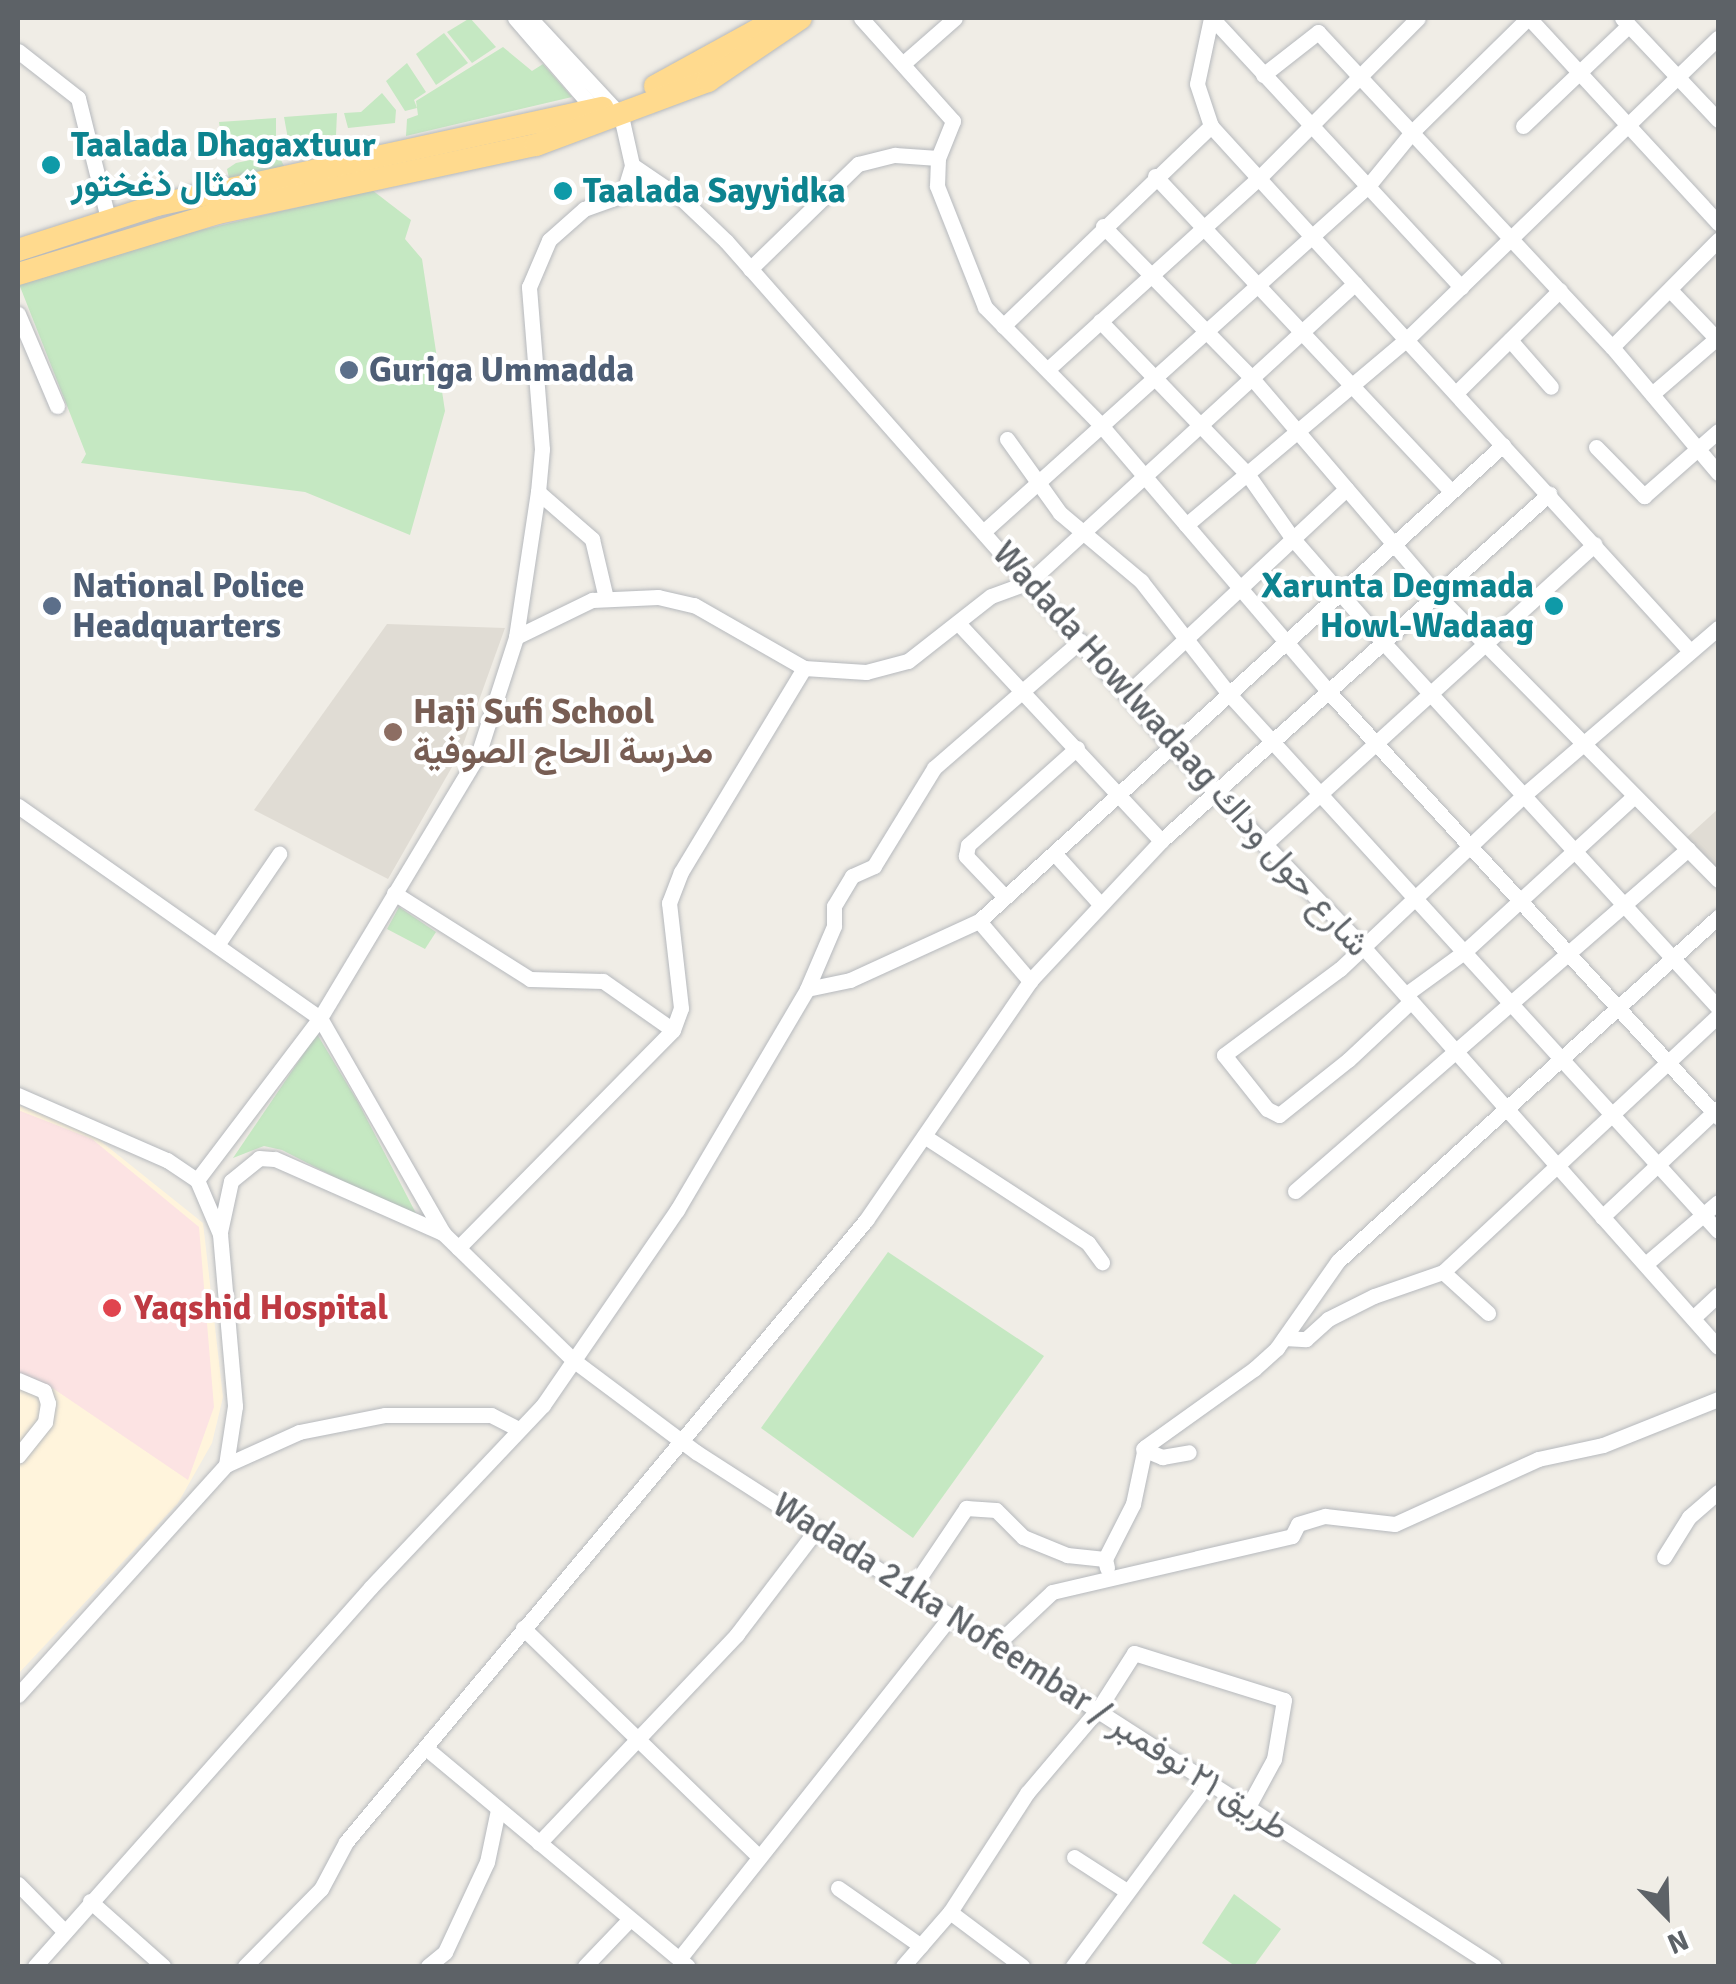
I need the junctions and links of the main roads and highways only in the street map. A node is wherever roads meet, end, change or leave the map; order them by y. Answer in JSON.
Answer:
{"nodes":[{"id":1,"x":779,"y":18,"type":"edge"},
{"id":2,"x":801,"y":18,"type":"edge"},
{"id":3,"x":610,"y":118,"type":"junction"},
{"id":4,"x":403,"y":163,"type":"junction"},
{"id":5,"x":30,"y":252,"type":"edge"},
{"id":6,"x":18,"y":274,"type":"edge"}],
"edges":[{"from":1,"to":3,"type":"highway"},
{"from":2,"to":3,"type":"highway"},
{"from":3,"to":4,"type":"highway"},
{"from":4,"to":5,"type":"highway"},
{"from":4,"to":5,"type":"highway"},
{"from":5,"to":6,"type":"highway"}]}
